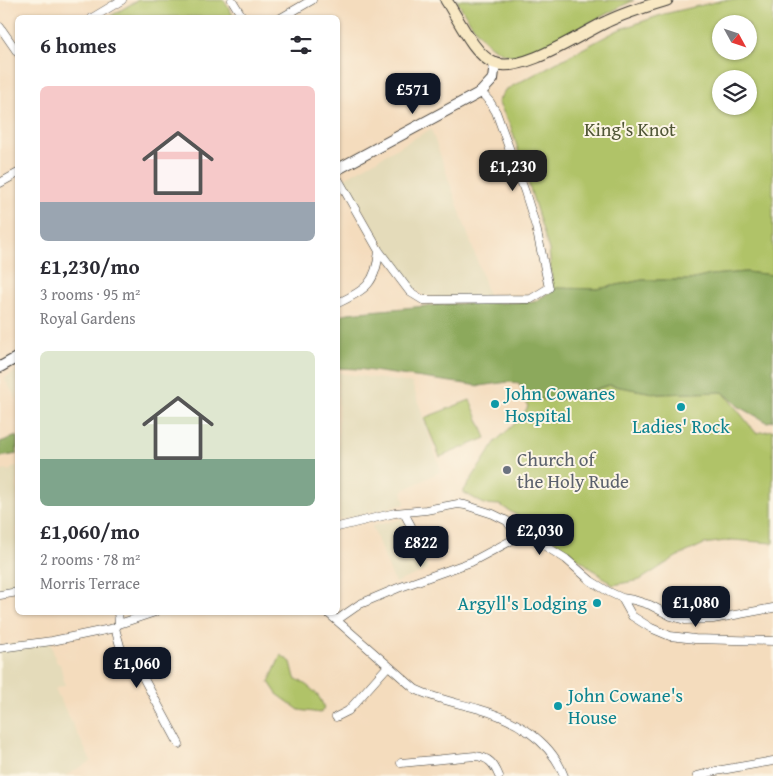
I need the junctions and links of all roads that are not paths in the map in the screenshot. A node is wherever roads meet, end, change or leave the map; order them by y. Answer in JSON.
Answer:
{"nodes":[{"id":1,"x":122,"y":0,"type":"edge"},
{"id":2,"x":232,"y":0,"type":"edge"},
{"id":3,"x":312,"y":0,"type":"edge"},
{"id":4,"x":446,"y":0,"type":"edge"},
{"id":5,"x":667,"y":0,"type":"edge"},
{"id":6,"x":97,"y":15,"type":"edge"},
{"id":7,"x":241,"y":15,"type":"edge"},
{"id":8,"x":286,"y":15,"type":"edge"},
{"id":9,"x":0,"y":27,"type":"edge"},
{"id":10,"x":15,"y":49,"type":"edge"},
{"id":11,"x":495,"y":63,"type":"junction"},
{"id":12,"x":481,"y":92,"type":"junction"},
{"id":13,"x":340,"y":168,"type":"edge"},
{"id":14,"x":15,"y":175,"type":"edge"},
{"id":15,"x":340,"y":182,"type":"edge"},
{"id":16,"x":0,"y":183,"type":"edge"},
{"id":17,"x":379,"y":250,"type":"junction"},
{"id":18,"x":340,"y":302,"type":"edge"},
{"id":19,"x":15,"y":359,"type":"edge"},
{"id":20,"x":0,"y":367,"type":"edge"},
{"id":21,"x":404,"y":513,"type":"junction"},
{"id":22,"x":411,"y":526,"type":"dead end"},
{"id":23,"x":340,"y":527,"type":"edge"},
{"id":24,"x":518,"y":537,"type":"junction"},
{"id":25,"x":15,"y":592,"type":"edge"},
{"id":26,"x":0,"y":595,"type":"edge"},
{"id":27,"x":622,"y":598,"type":"junction"},
{"id":28,"x":773,"y":608,"type":"edge"},
{"id":29,"x":118,"y":615,"type":"edge"},
{"id":30,"x":147,"y":615,"type":"edge"},
{"id":31,"x":331,"y":615,"type":"edge"},
{"id":32,"x":337,"y":620,"type":"junction"},
{"id":33,"x":117,"y":626,"type":"junction"},
{"id":34,"x":773,"y":641,"type":"edge"},
{"id":35,"x":0,"y":648,"type":"edge"},
{"id":36,"x":388,"y":666,"type":"junction"},
{"id":37,"x":336,"y":717,"type":"dead end"},
{"id":38,"x":179,"y":744,"type":"dead end"},
{"id":39,"x":773,"y":761,"type":"edge"},
{"id":40,"x":401,"y":763,"type":"dead end"},
{"id":41,"x":499,"y":776,"type":"edge"},
{"id":42,"x":564,"y":776,"type":"edge"},
{"id":43,"x":697,"y":776,"type":"edge"}],
"edges":[{"from":1,"to":6,"type":"street"},
{"from":2,"to":7,"type":"street"},
{"from":3,"to":8,"type":"street"},
{"from":4,"to":11,"type":"main road"},
{"from":5,"to":11,"type":"main road"},
{"from":9,"to":10,"type":"street"},
{"from":11,"to":12,"type":"street"},
{"from":12,"to":13,"type":"street"},
{"from":12,"to":17,"type":"street"},
{"from":14,"to":16,"type":"street"},
{"from":15,"to":17,"type":"street"},
{"from":17,"to":18,"type":"street"},
{"from":19,"to":20,"type":"street"},
{"from":21,"to":22,"type":"street"},
{"from":21,"to":23,"type":"street"},
{"from":21,"to":24,"type":"street"},
{"from":24,"to":27,"type":"street"},
{"from":24,"to":32,"type":"street"},
{"from":25,"to":26,"type":"street"},
{"from":27,"to":28,"type":"street"},
{"from":27,"to":34,"type":"street"},
{"from":29,"to":33,"type":"street"},
{"from":30,"to":33,"type":"street"},
{"from":31,"to":32,"type":"street"},
{"from":32,"to":36,"type":"street"},
{"from":33,"to":35,"type":"street"},
{"from":33,"to":38,"type":"street"},
{"from":36,"to":37,"type":"street"},
{"from":36,"to":42,"type":"street"},
{"from":39,"to":43,"type":"street"},
{"from":40,"to":41,"type":"street"}]}
